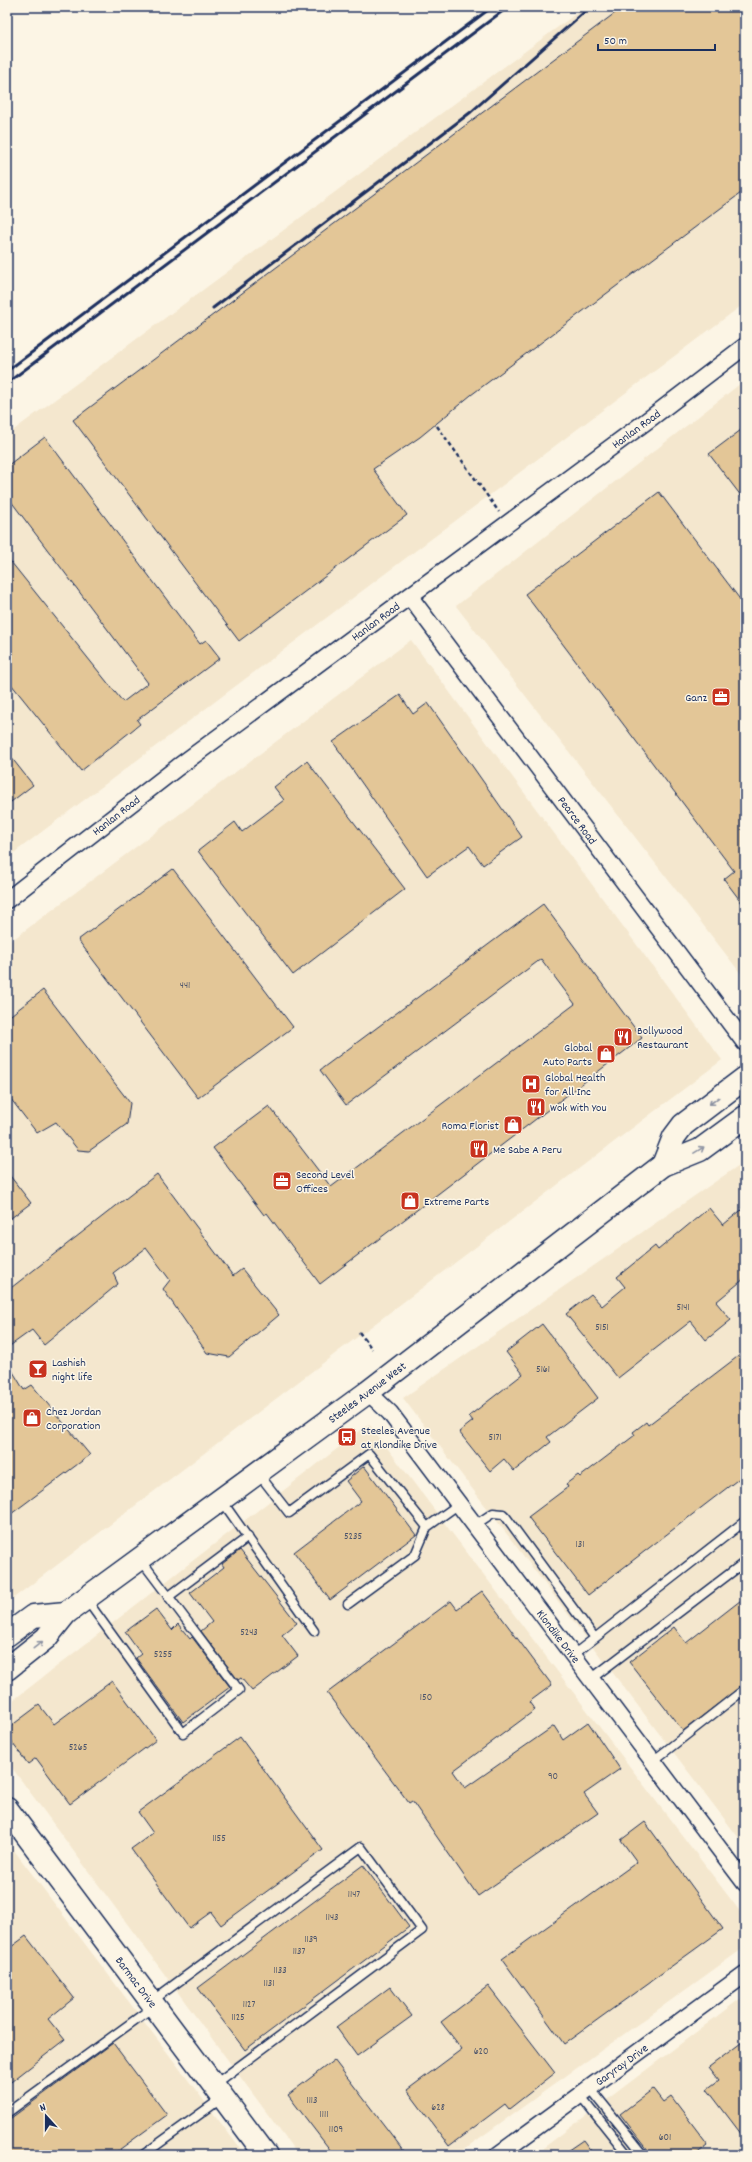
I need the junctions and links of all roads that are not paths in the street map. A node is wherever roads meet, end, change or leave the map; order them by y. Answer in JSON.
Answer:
{"nodes":[{"id":1,"x":745,"y":346,"type":"edge"},
{"id":2,"x":410,"y":597,"type":"junction"},
{"id":3,"x":7,"y":900,"type":"edge"},
{"id":4,"x":745,"y":1043,"type":"edge"},
{"id":5,"x":745,"y":1078,"type":"edge"},
{"id":6,"x":745,"y":1117,"type":"edge"},
{"id":7,"x":663,"y":1165,"type":"junction"},
{"id":8,"x":368,"y":1392,"type":"junction"},
{"id":9,"x":258,"y":1472,"type":"junction"},
{"id":10,"x":221,"y":1500,"type":"junction"},
{"id":11,"x":459,"y":1504,"type":"junction"},
{"id":12,"x":745,"y":1521,"type":"edge"},
{"id":13,"x":475,"y":1525,"type":"junction"},
{"id":14,"x":427,"y":1527,"type":"junction"},
{"id":15,"x":248,"y":1537,"type":"junction"},
{"id":16,"x":141,"y":1559,"type":"junction"},
{"id":17,"x":745,"y":1562,"type":"edge"},
{"id":18,"x":168,"y":1597,"type":"junction"},
{"id":19,"x":86,"y":1599,"type":"junction"},
{"id":20,"x":348,"y":1604,"type":"dead end"},
{"id":21,"x":66,"y":1614,"type":"junction"},
{"id":22,"x":314,"y":1631,"type":"dead end"},
{"id":23,"x":7,"y":1635,"type":"edge"},
{"id":24,"x":595,"y":1638,"type":"junction"},
{"id":25,"x":573,"y":1655,"type":"junction"},
{"id":26,"x":7,"y":1669,"type":"edge"},
{"id":27,"x":591,"y":1679,"type":"junction"},
{"id":28,"x":745,"y":1689,"type":"edge"},
{"id":29,"x":653,"y":1761,"type":"junction"},
{"id":30,"x":7,"y":1809,"type":"edge"},
{"id":31,"x":745,"y":1883,"type":"edge"},
{"id":32,"x":745,"y":1974,"type":"edge"},
{"id":33,"x":152,"y":2005,"type":"junction"},
{"id":34,"x":218,"y":2091,"type":"junction"},
{"id":35,"x":585,"y":2092,"type":"junction"},
{"id":36,"x":7,"y":2113,"type":"edge"},
{"id":37,"x":508,"y":2152,"type":"edge"},
{"id":38,"x":143,"y":2155,"type":"edge"},
{"id":39,"x":266,"y":2155,"type":"edge"},
{"id":40,"x":628,"y":2155,"type":"edge"},
{"id":41,"x":644,"y":2155,"type":"edge"}],
"edges":[{"from":1,"to":2,"type":"street","name":"Hanlan Road"},
{"from":2,"to":3,"type":"street","name":"Hanlan Road"},
{"from":2,"to":4,"type":"street","name":"Pearce Road"},
{"from":5,"to":7,"type":"main road","one_way":true},
{"from":7,"to":6,"type":"main road","name":"Steeles Avenue West","one_way":true},
{"from":7,"to":8,"type":"main road","name":"Steeles Avenue West"},
{"from":8,"to":9,"type":"main road","name":"Steeles Avenue West"},
{"from":8,"to":11,"type":"street","name":"Klondike Drive"},
{"from":9,"to":10,"type":"main road","name":"Steeles Avenue West"},
{"from":9,"to":14,"type":"lane"},
{"from":10,"to":15,"type":"lane"},
{"from":10,"to":16,"type":"main road","name":"Steeles Avenue West"},
{"from":11,"to":13,"type":"street","name":"Klondike Drive"},
{"from":11,"to":14,"type":"lane"},
{"from":12,"to":24,"type":"lane"},
{"from":13,"to":24,"type":"lane"},
{"from":13,"to":25,"type":"street","name":"Klondike Drive"},
{"from":14,"to":20,"type":"lane"},
{"from":15,"to":18,"type":"lane"},
{"from":15,"to":22,"type":"lane"},
{"from":16,"to":18,"type":"lane"},
{"from":16,"to":19,"type":"main road","name":"Steeles Avenue West"},
{"from":17,"to":27,"type":"lane"},
{"from":18,"to":19,"type":"lane"},
{"from":19,"to":21,"type":"main road","name":"Steeles Avenue West"},
{"from":21,"to":23,"type":"main road"},
{"from":26,"to":21,"type":"main road","name":"Steeles Avenue West","one_way":true},
{"from":24,"to":25,"type":"lane"},
{"from":25,"to":27,"type":"street","name":"Klondike Drive"},
{"from":27,"to":29,"type":"street","name":"Klondike Drive"},
{"from":28,"to":29,"type":"lane"},
{"from":29,"to":31,"type":"street","name":"Klondike Drive"},
{"from":30,"to":33,"type":"main road","name":"Barmac Drive"},
{"from":32,"to":35,"type":"street","name":"Garyray Drive"},
{"from":33,"to":34,"type":"main road","name":"Barmac Drive"},
{"from":33,"to":34,"type":"lane"},
{"from":33,"to":36,"type":"lane"},
{"from":34,"to":38,"type":"lane"},
{"from":34,"to":39,"type":"main road","name":"Barmac Drive"},
{"from":35,"to":37,"type":"street","name":"Garyray Drive"},
{"from":35,"to":40,"type":"lane"},
{"from":35,"to":41,"type":"lane"}]}
